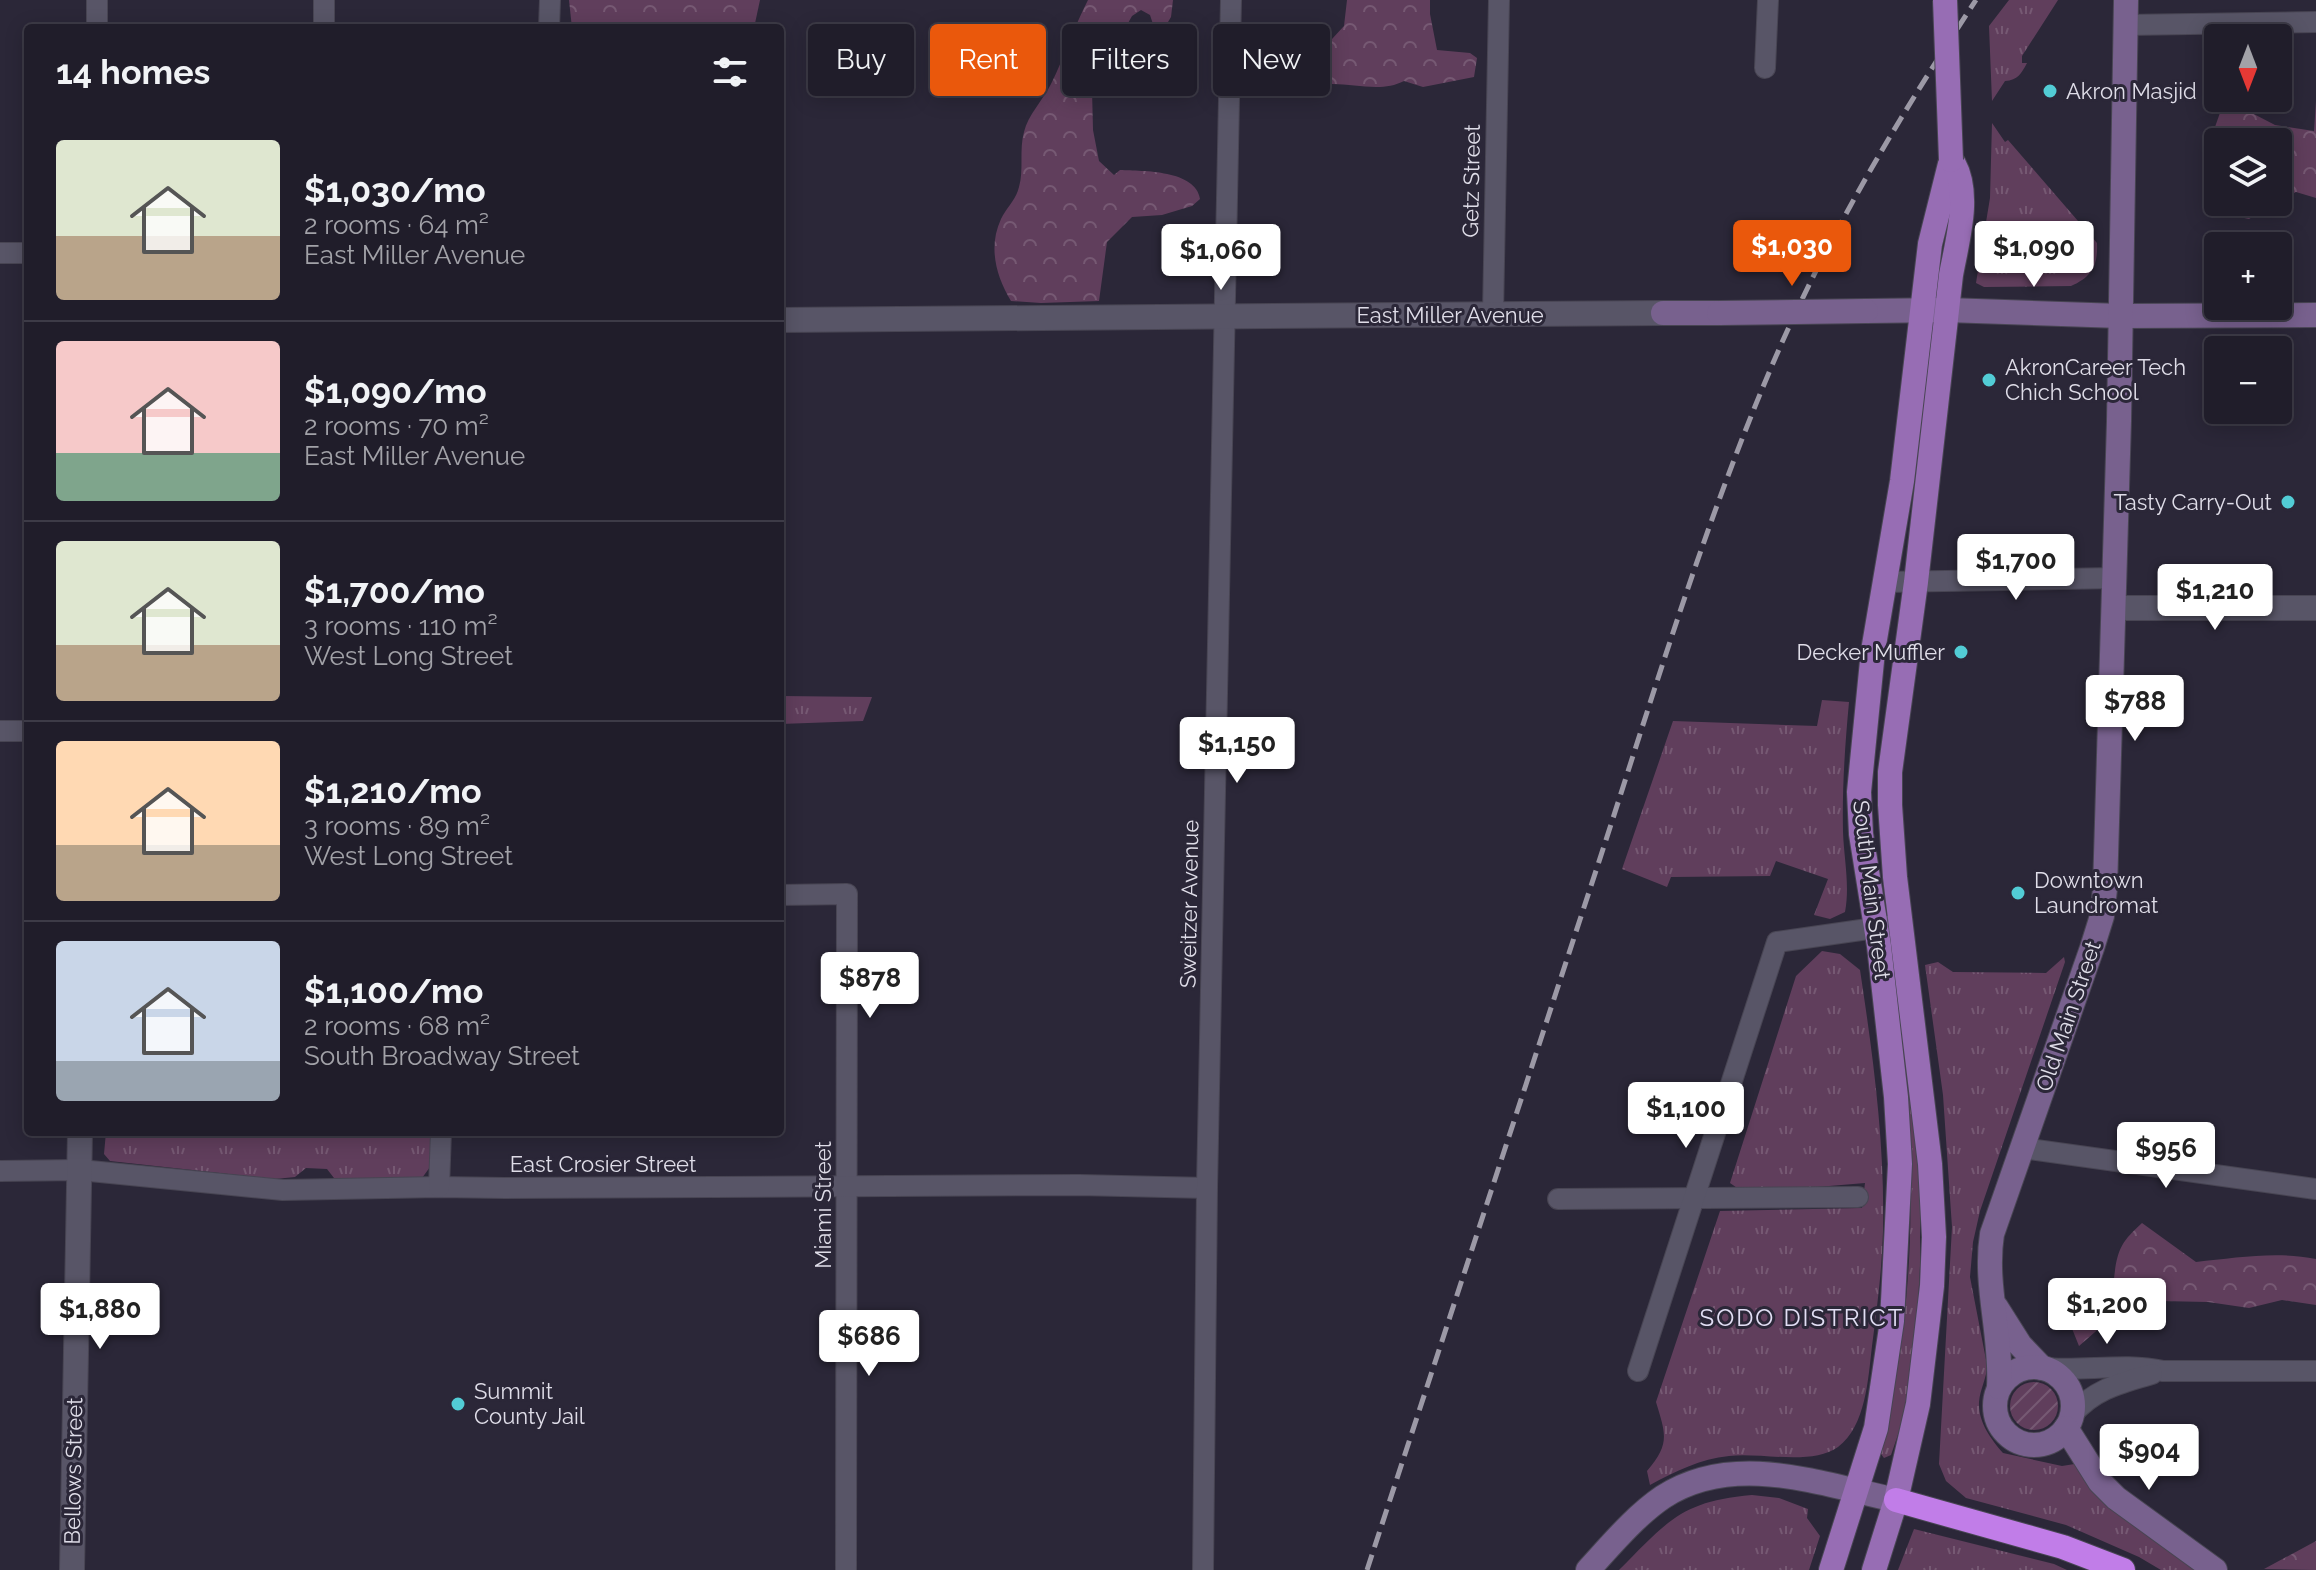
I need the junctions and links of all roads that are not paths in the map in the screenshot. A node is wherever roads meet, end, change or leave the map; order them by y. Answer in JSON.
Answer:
{"nodes":[{"id":1,"x":97,"y":0,"type":"edge"},
{"id":2,"x":324,"y":0,"type":"edge"},
{"id":3,"x":550,"y":0,"type":"edge"},
{"id":4,"x":1231,"y":0,"type":"edge"},
{"id":5,"x":1499,"y":0,"type":"edge"},
{"id":6,"x":1768,"y":0,"type":"edge"},
{"id":7,"x":1945,"y":0,"type":"edge"},
{"id":8,"x":2126,"y":0,"type":"edge"},
{"id":9,"x":2316,"y":22,"type":"edge"},
{"id":10,"x":97,"y":24,"type":"edge"},
{"id":11,"x":324,"y":24,"type":"edge"},
{"id":12,"x":549,"y":24,"type":"edge"},
{"id":13,"x":2126,"y":25,"type":"junction"},
{"id":14,"x":1765,"y":68,"type":"dead end"},
{"id":15,"x":0,"y":253,"type":"edge"},
{"id":16,"x":24,"y":253,"type":"edge"},
{"id":17,"x":1935,"y":310,"type":"junction"},
{"id":18,"x":1663,"y":313,"type":"joint"},
{"id":19,"x":1493,"y":314,"type":"junction"},
{"id":20,"x":2316,"y":315,"type":"edge"},
{"id":21,"x":1224,"y":316,"type":"junction"},
{"id":22,"x":2120,"y":316,"type":"junction"},
{"id":23,"x":784,"y":320,"type":"edge"},
{"id":24,"x":2116,"y":578,"type":"junction"},
{"id":25,"x":1885,"y":582,"type":"junction"},
{"id":26,"x":1916,"y":582,"type":"junction"},
{"id":27,"x":2115,"y":608,"type":"junction"},
{"id":28,"x":2316,"y":608,"type":"edge"},
{"id":29,"x":0,"y":731,"type":"edge"},
{"id":30,"x":24,"y":731,"type":"edge"},
{"id":31,"x":784,"y":895,"type":"edge"},
{"id":32,"x":1901,"y":924,"type":"junction"},
{"id":33,"x":1876,"y":927,"type":"junction"},
{"id":34,"x":80,"y":1136,"type":"edge"},
{"id":35,"x":441,"y":1136,"type":"edge"},
{"id":36,"x":2022,"y":1148,"type":"junction"},
{"id":37,"x":80,"y":1170,"type":"junction"},
{"id":38,"x":0,"y":1171,"type":"edge"},
{"id":39,"x":847,"y":1186,"type":"junction"},
{"id":40,"x":439,"y":1187,"type":"junction"},
{"id":41,"x":1207,"y":1188,"type":"junction"},
{"id":42,"x":2316,"y":1189,"type":"edge"},
{"id":43,"x":1693,"y":1197,"type":"junction"},
{"id":44,"x":1858,"y":1197,"type":"dead end"},
{"id":45,"x":1558,"y":1199,"type":"dead end"},
{"id":46,"x":1995,"y":1305,"type":"junction"},
{"id":47,"x":2042,"y":1368,"type":"junction"},
{"id":48,"x":1638,"y":1371,"type":"dead end"},
{"id":49,"x":2163,"y":1371,"type":"junction"},
{"id":50,"x":2316,"y":1371,"type":"edge"},
{"id":51,"x":1999,"y":1387,"type":"junction"},
{"id":52,"x":2069,"y":1421,"type":"junction"},
{"id":53,"x":1858,"y":1492,"type":"junction"},
{"id":54,"x":1896,"y":1500,"type":"junction"},
{"id":55,"x":72,"y":1570,"type":"edge"},
{"id":56,"x":846,"y":1570,"type":"edge"},
{"id":57,"x":1203,"y":1570,"type":"edge"},
{"id":58,"x":1588,"y":1570,"type":"edge"},
{"id":59,"x":1831,"y":1570,"type":"edge"},
{"id":60,"x":1874,"y":1570,"type":"edge"},
{"id":61,"x":2123,"y":1570,"type":"edge"},
{"id":62,"x":2215,"y":1570,"type":"edge"}],
"edges":[{"from":1,"to":10,"type":"street"},
{"from":2,"to":11,"type":"street"},
{"from":3,"to":12,"type":"street"},
{"from":4,"to":21,"type":"street","name":"Sweitzer Avenue"},
{"from":5,"to":19,"type":"street","name":"Getz Street"},
{"from":6,"to":14,"type":"street"},
{"from":7,"to":17,"type":"main road","name":"South Main Street","bridge":true},
{"from":8,"to":13,"type":"main road","name":"Old Main Street"},
{"from":9,"to":13,"type":"street"},
{"from":13,"to":22,"type":"main road","name":"Old Main Street"},
{"from":15,"to":16,"type":"street"},
{"from":17,"to":18,"type":"main road","name":"East Miller Avenue","bridge":true},
{"from":17,"to":22,"type":"main road","name":"East Miller Avenue"},
{"from":17,"to":25,"type":"main road","name":"South Main Street"},
{"from":17,"to":26,"type":"main road","name":"South Main Street"},
{"from":18,"to":19,"type":"street","name":"East Miller Avenue"},
{"from":19,"to":21,"type":"street","name":"East Miller Avenue"},
{"from":20,"to":22,"type":"main road","name":"East Miller Avenue"},
{"from":21,"to":23,"type":"street","name":"East Miller Avenue"},
{"from":21,"to":41,"type":"street","name":"Sweitzer Avenue"},
{"from":22,"to":24,"type":"main road","name":"Old Main Street"},
{"from":24,"to":26,"type":"street"},
{"from":24,"to":27,"type":"main road","name":"Old Main Street"},
{"from":25,"to":26,"type":"street"},
{"from":25,"to":33,"type":"main road","name":"South Main Street"},
{"from":26,"to":32,"type":"main road","name":"South Main Street"},
{"from":27,"to":28,"type":"street"},
{"from":27,"to":36,"type":"main road","name":"Old Main Street"},
{"from":29,"to":30,"type":"street"},
{"from":31,"to":39,"type":"street","name":"Miami Street"},
{"from":32,"to":33,"type":"street"},
{"from":32,"to":54,"type":"main road","name":"South Main Street"},
{"from":33,"to":43,"type":"street"},
{"from":33,"to":53,"type":"main road","name":"South Main Street"},
{"from":34,"to":37,"type":"street","name":"Bellows Street"},
{"from":35,"to":40,"type":"street"},
{"from":36,"to":42,"type":"street"},
{"from":36,"to":46,"type":"main road","name":"Old Main Street"},
{"from":37,"to":38,"type":"street","name":"East Crosier Street"},
{"from":37,"to":40,"type":"street","name":"East Crosier Street"},
{"from":37,"to":55,"type":"street","name":"Bellows Street"},
{"from":39,"to":40,"type":"street","name":"East Crosier Street"},
{"from":39,"to":41,"type":"street","name":"East Crosier Street"},
{"from":39,"to":56,"type":"street","name":"Miami Street"},
{"from":41,"to":57,"type":"street","name":"Sweitzer Avenue"},
{"from":43,"to":44,"type":"street"},
{"from":43,"to":45,"type":"street"},
{"from":43,"to":48,"type":"street"},
{"from":46,"to":47,"type":"main road","name":"Old Main Street"},
{"from":46,"to":51,"type":"main road","name":"Old Main Street"},
{"from":47,"to":49,"type":"street"},
{"from":47,"to":51,"type":"main road"},
{"from":47,"to":52,"type":"main road"},
{"from":49,"to":50,"type":"street"},
{"from":49,"to":52,"type":"street"},
{"from":51,"to":52,"type":"main road"},
{"from":52,"to":62,"type":"main road"},
{"from":53,"to":54,"type":"main road"},
{"from":53,"to":58,"type":"main road"},
{"from":53,"to":59,"type":"main road","name":"South Main Street"},
{"from":54,"to":60,"type":"main road","name":"South Main Street"},
{"from":54,"to":61,"type":"highway"}]}
